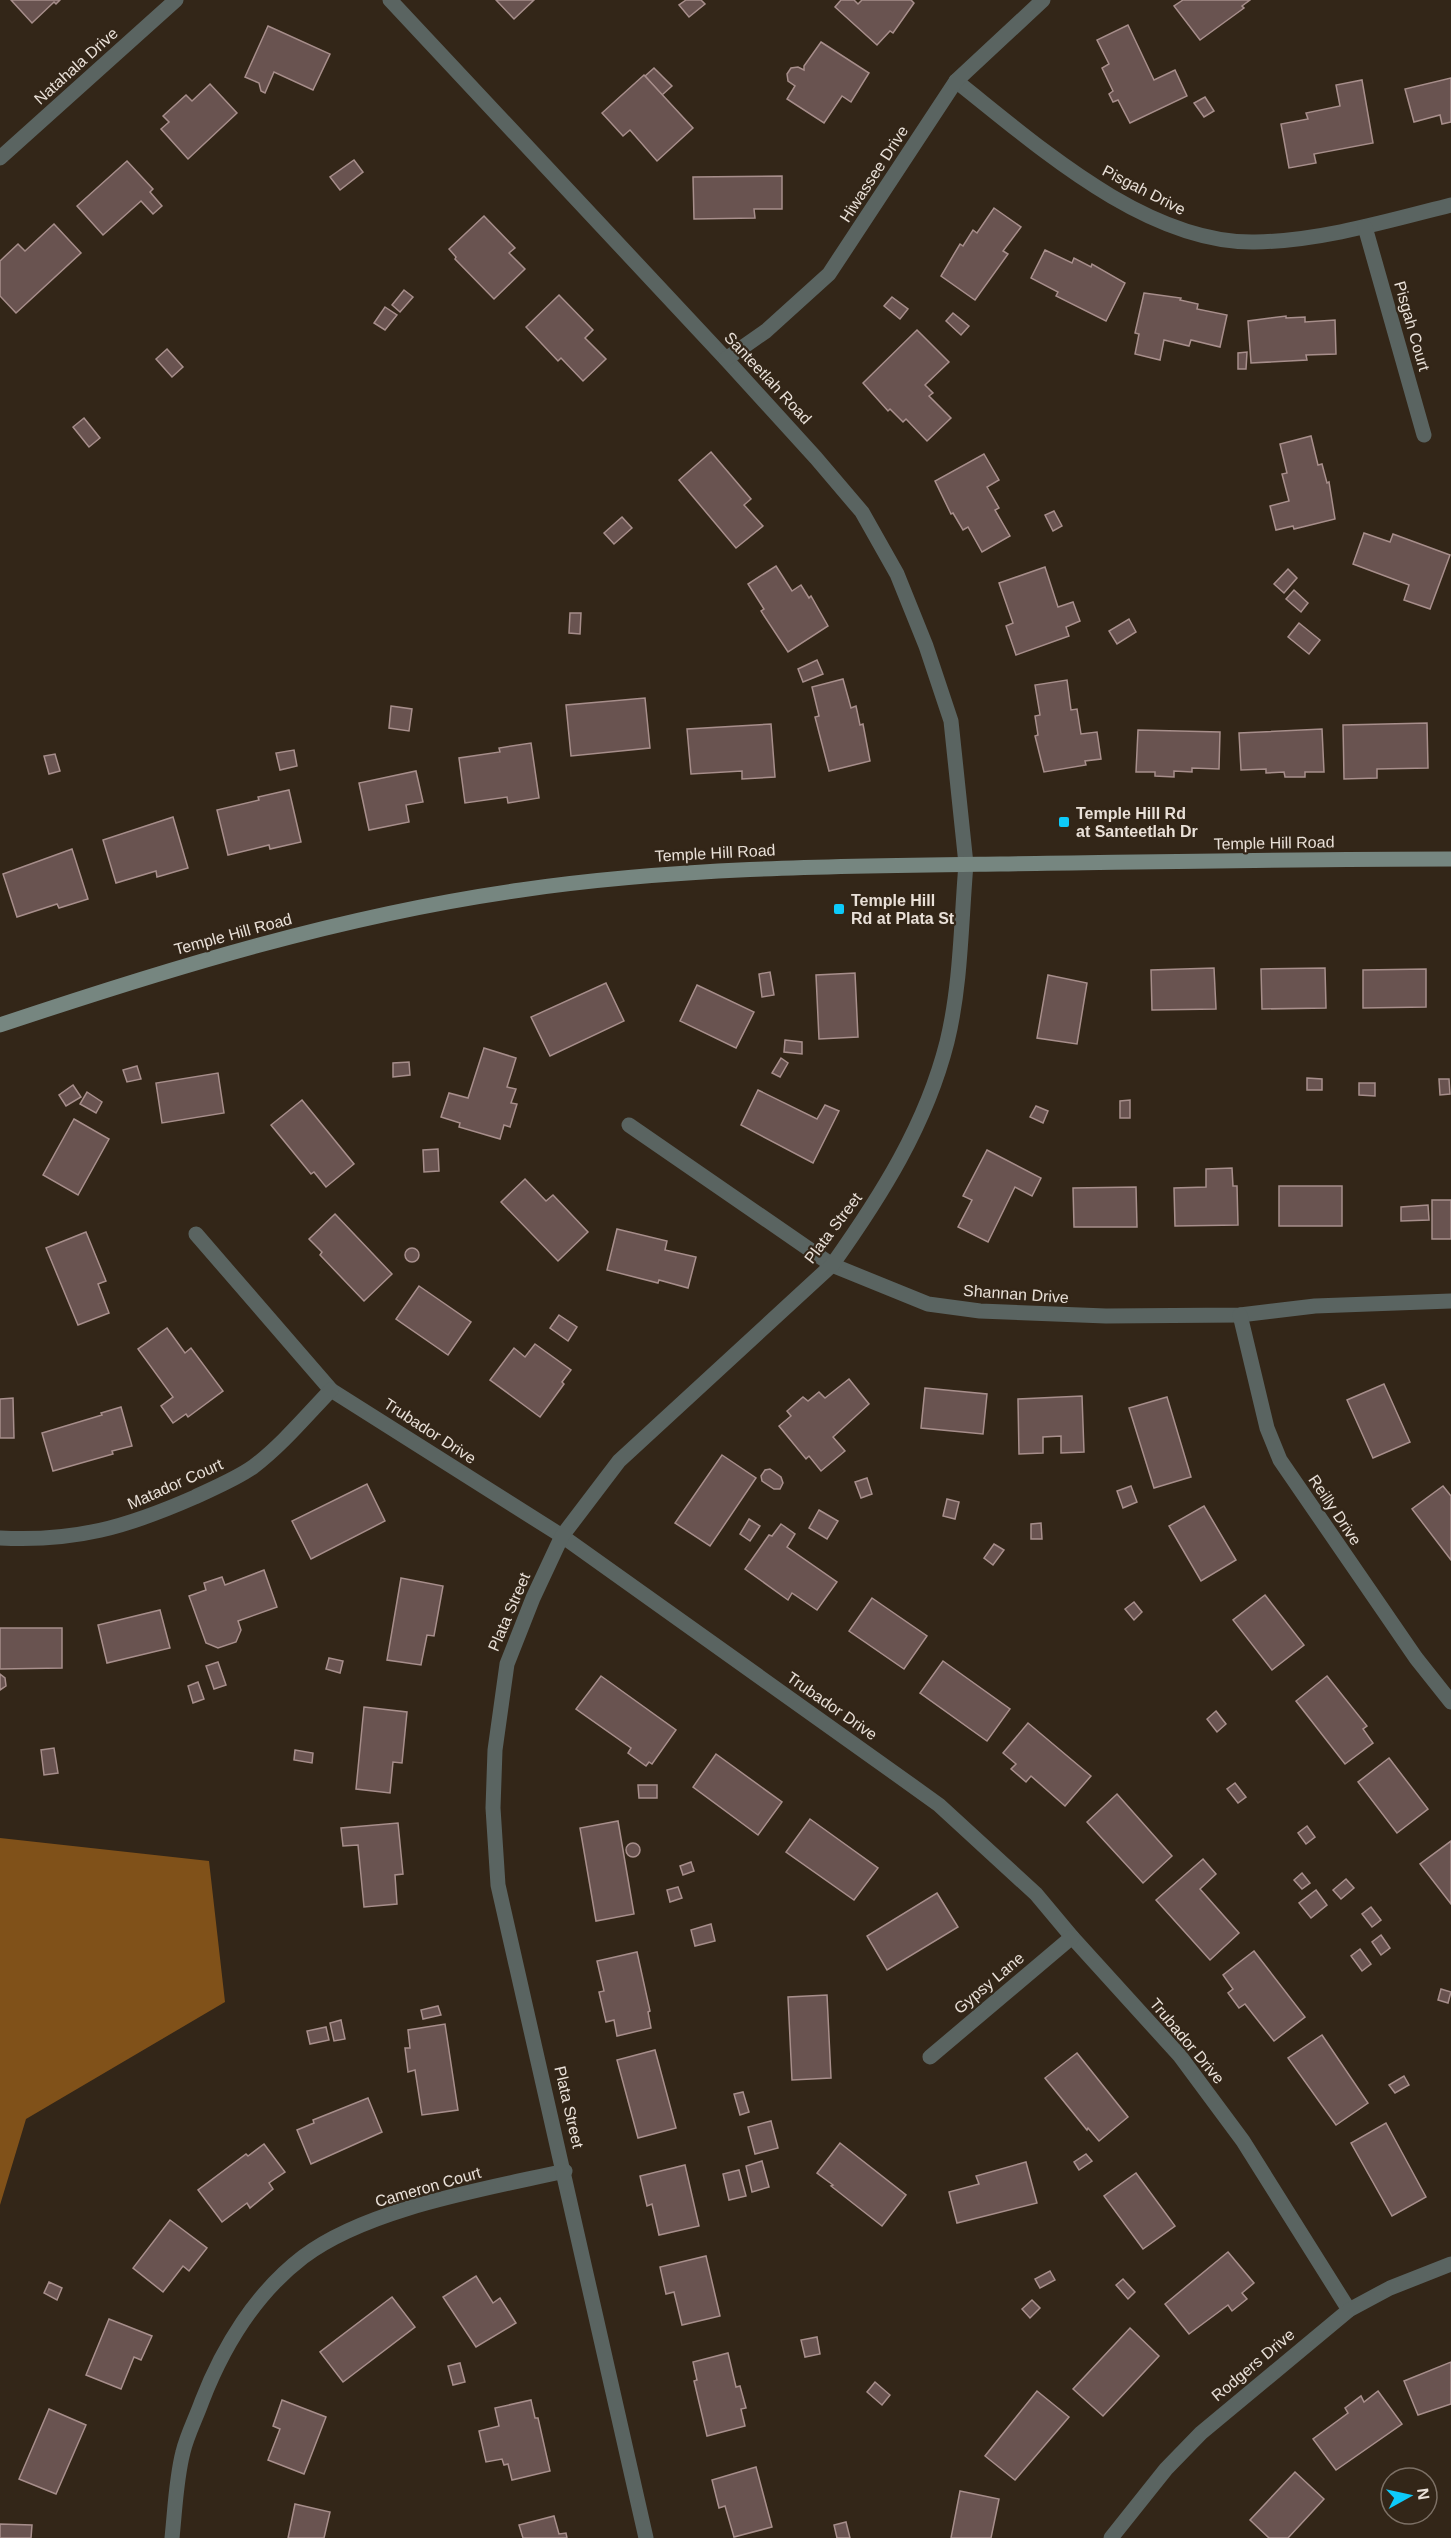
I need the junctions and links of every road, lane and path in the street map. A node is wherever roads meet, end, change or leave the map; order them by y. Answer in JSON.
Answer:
{"nodes":[{"id":1,"x":176,"y":0,"type":"edge"},
{"id":2,"x":390,"y":0,"type":"edge"},
{"id":3,"x":1043,"y":0,"type":"edge"},
{"id":4,"x":956,"y":81,"type":"junction"},
{"id":5,"x":0,"y":158,"type":"edge"},
{"id":6,"x":1451,"y":206,"type":"edge"},
{"id":7,"x":1365,"y":227,"type":"junction"},
{"id":8,"x":726,"y":359,"type":"junction"},
{"id":9,"x":1424,"y":435,"type":"dead end"},
{"id":10,"x":1451,"y":859,"type":"edge"},
{"id":11,"x":966,"y":864,"type":"junction"},
{"id":12,"x":0,"y":1025,"type":"edge"},
{"id":13,"x":629,"y":1125,"type":"dead end"},
{"id":14,"x":196,"y":1234,"type":"dead end"},
{"id":15,"x":832,"y":1265,"type":"junction"},
{"id":16,"x":1451,"y":1301,"type":"edge"},
{"id":17,"x":1240,"y":1315,"type":"junction"},
{"id":18,"x":331,"y":1390,"type":"junction"},
{"id":19,"x":562,"y":1536,"type":"junction"},
{"id":20,"x":0,"y":1538,"type":"edge"},
{"id":21,"x":1451,"y":1702,"type":"edge"},
{"id":22,"x":1072,"y":1937,"type":"junction"},
{"id":23,"x":930,"y":2057,"type":"dead end"},
{"id":24,"x":565,"y":2171,"type":"junction"},
{"id":25,"x":1451,"y":2264,"type":"edge"},
{"id":26,"x":1348,"y":2310,"type":"junction"},
{"id":27,"x":172,"y":2538,"type":"edge"},
{"id":28,"x":646,"y":2538,"type":"edge"},
{"id":29,"x":1111,"y":2538,"type":"edge"}],
"edges":[{"from":1,"to":5,"type":"street","name":"Natahala Drive"},
{"from":2,"to":8,"type":"street","name":"Santeetlah Road"},
{"from":3,"to":4,"type":"street","name":"Hiwassee Drive"},
{"from":4,"to":7,"type":"street","name":"Pisgah Drive"},
{"from":4,"to":8,"type":"street","name":"Hiwassee Drive"},
{"from":6,"to":7,"type":"street","name":"Pisgah Drive"},
{"from":7,"to":9,"type":"street","name":"Pisgah Court"},
{"from":8,"to":11,"type":"street","name":"Santeetlah Road"},
{"from":10,"to":11,"type":"main road","name":"Temple Hill Road"},
{"from":11,"to":12,"type":"main road","name":"Temple Hill Road"},
{"from":11,"to":15,"type":"street","name":"Plata Street"},
{"from":13,"to":15,"type":"street","name":"Shannan Drive"},
{"from":14,"to":18,"type":"street","name":"Trubador Drive"},
{"from":15,"to":17,"type":"street","name":"Shannan Drive"},
{"from":15,"to":19,"type":"street","name":"Plata Street"},
{"from":16,"to":17,"type":"street","name":"Shannan Drive"},
{"from":17,"to":21,"type":"street","name":"Reilly Drive"},
{"from":18,"to":19,"type":"street","name":"Trubador Drive"},
{"from":18,"to":20,"type":"street","name":"Matador Court"},
{"from":19,"to":22,"type":"street","name":"Trubador Drive"},
{"from":19,"to":24,"type":"street","name":"Plata Street"},
{"from":22,"to":23,"type":"street","name":"Gypsy Lane"},
{"from":22,"to":26,"type":"street","name":"Trubador Drive"},
{"from":24,"to":27,"type":"street","name":"Cameron Court"},
{"from":24,"to":28,"type":"street","name":"Plata Street"},
{"from":25,"to":26,"type":"street","name":"Rodgers Drive"},
{"from":26,"to":29,"type":"street","name":"Rodgers Drive"}]}
